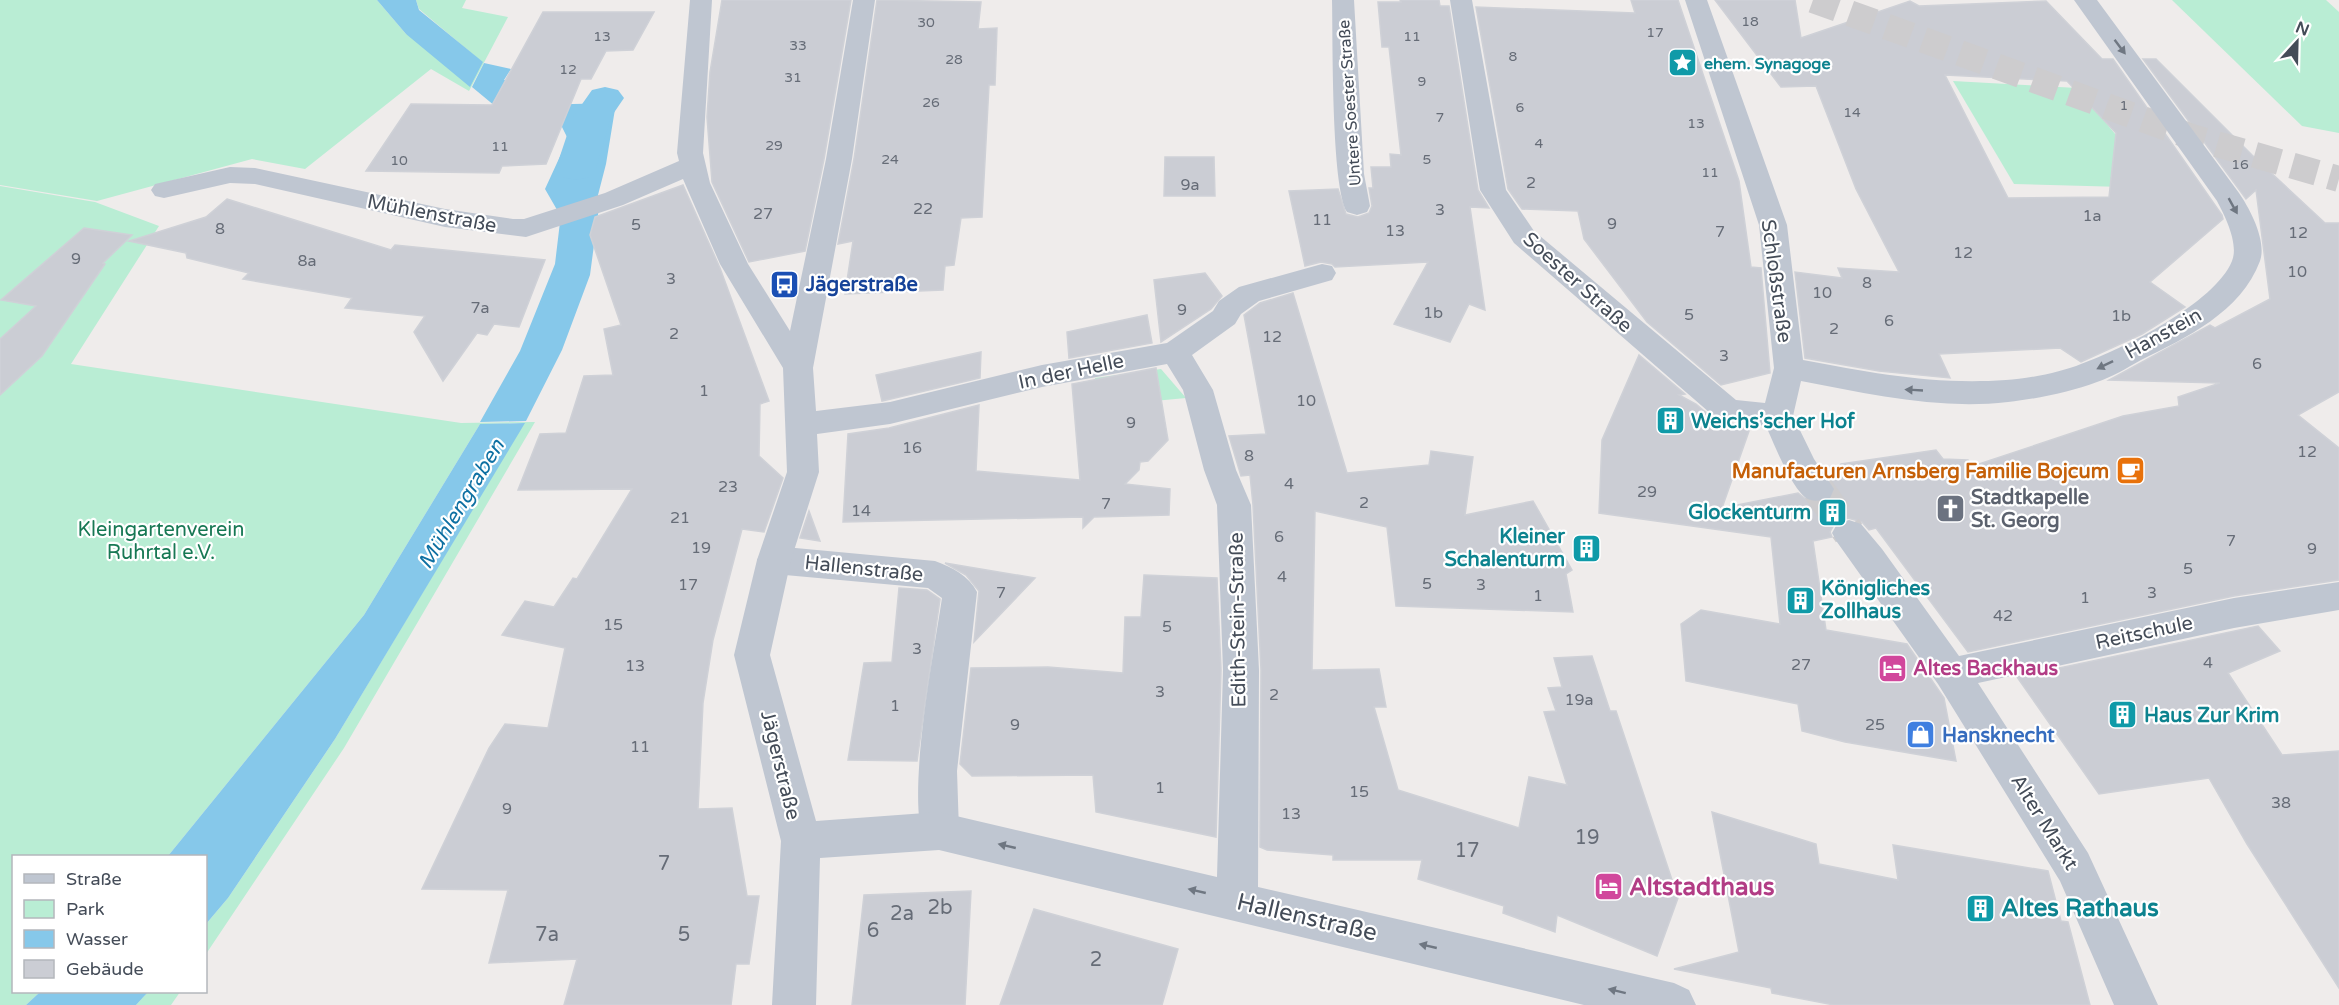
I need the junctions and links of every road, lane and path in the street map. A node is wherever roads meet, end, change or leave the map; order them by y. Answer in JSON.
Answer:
{"nodes":[{"id":1,"x":701,"y":0,"type":"edge"},
{"id":2,"x":864,"y":0,"type":"edge"},
{"id":3,"x":1343,"y":0,"type":"edge"},
{"id":4,"x":1461,"y":0,"type":"edge"},
{"id":5,"x":1696,"y":0,"type":"edge"},
{"id":6,"x":2085,"y":0,"type":"edge"},
{"id":7,"x":693,"y":165,"type":"junction"},
{"id":8,"x":164,"y":190,"type":"dead end"},
{"id":9,"x":1357,"y":207,"type":"dead end"},
{"id":10,"x":1322,"y":273,"type":"dead end"},
{"id":11,"x":1175,"y":352,"type":"junction"},
{"id":12,"x":798,"y":368,"type":"junction"},
{"id":13,"x":1789,"y":368,"type":"junction"},
{"id":14,"x":1778,"y":416,"type":"junction"},
{"id":15,"x":799,"y":424,"type":"junction"},
{"id":16,"x":1818,"y":489,"type":"tunnel mouth"},
{"id":17,"x":1849,"y":533,"type":"tunnel mouth"},
{"id":18,"x":774,"y":560,"type":"junction"},
{"id":19,"x":2339,"y":596,"type":"edge"},
{"id":20,"x":1951,"y":673,"type":"junction"},
{"id":21,"x":939,"y":831,"type":"junction"},
{"id":22,"x":801,"y":841,"type":"junction"},
{"id":23,"x":1237,"y":900,"type":"junction"},
{"id":24,"x":794,"y":1005,"type":"edge"},
{"id":25,"x":1674,"y":1005,"type":"edge"},
{"id":26,"x":2136,"y":1005,"type":"edge"}],
"edges":[{"from":1,"to":7,"type":"street"},
{"from":2,"to":12,"type":"street","name":"Jägerstraße"},
{"from":3,"to":9,"type":"street","name":"Untere Soester Straße"},
{"from":4,"to":14,"type":"street","name":"Soester Straße"},
{"from":5,"to":13,"type":"street","name":"Schloßstraße"},
{"from":6,"to":13,"type":"street","name":"Hanstein","one_way":true},
{"from":7,"to":8,"type":"street","name":"Mühlenstraße"},
{"from":7,"to":12,"type":"street"},
{"from":10,"to":11,"type":"street","name":"In der Helle"},
{"from":11,"to":15,"type":"street","name":"In der Helle"},
{"from":11,"to":23,"type":"street","name":"Edith-Stein-Straße"},
{"from":12,"to":15,"type":"street","name":"Jägerstraße"},
{"from":13,"to":14,"type":"street","name":"Schloßstraße"},
{"from":14,"to":16,"type":"street"},
{"from":15,"to":18,"type":"street","name":"Jägerstraße"},
{"from":17,"to":20,"type":"street","name":"Alter Markt"},
{"from":18,"to":21,"type":"street","name":"Hallenstraße"},
{"from":18,"to":22,"type":"street","name":"Jägerstraße"},
{"from":19,"to":20,"type":"street","name":"Reitschule"},
{"from":20,"to":26,"type":"street","name":"Alter Markt"},
{"from":21,"to":22,"type":"street","name":"Hallenstraße"},
{"from":23,"to":21,"type":"street","name":"Hallenstraße","one_way":true},
{"from":22,"to":24,"type":"street","name":"Jägerstraße"},
{"from":25,"to":23,"type":"street","name":"Hallenstraße","one_way":true}]}
